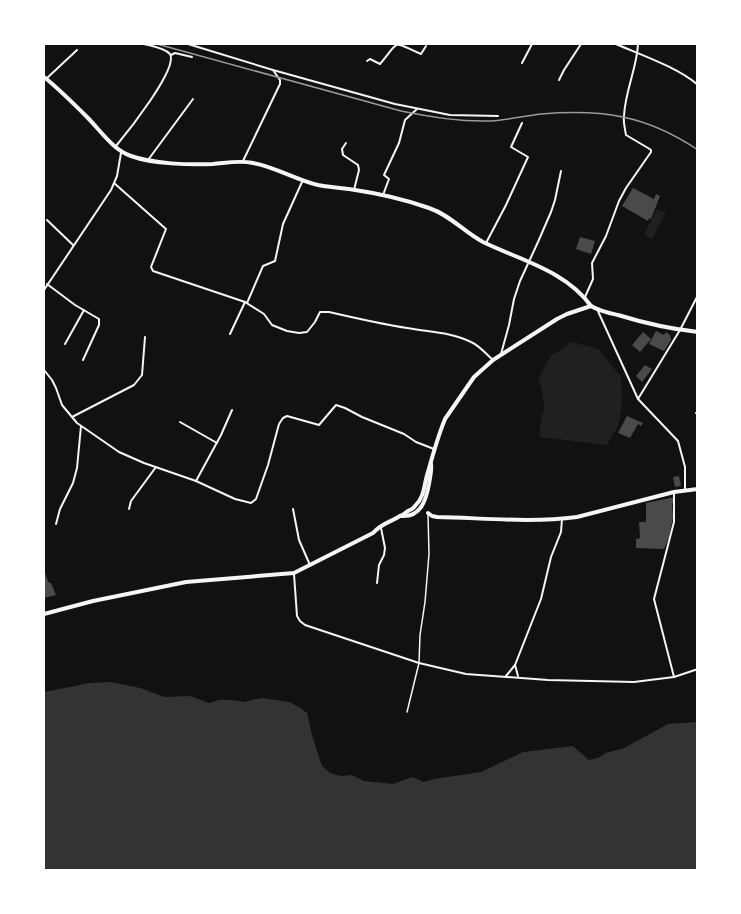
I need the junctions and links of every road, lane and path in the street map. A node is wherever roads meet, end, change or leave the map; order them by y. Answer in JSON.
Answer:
{"nodes":[{"id":1,"x":144,"y":44,"type":"edge"},
{"id":2,"x":188,"y":44,"type":"edge"},
{"id":3,"x":532,"y":44,"type":"edge"},
{"id":4,"x":581,"y":44,"type":"edge"},
{"id":5,"x":616,"y":44,"type":"edge"},
{"id":6,"x":638,"y":44,"type":"edge"},
{"id":7,"x":426,"y":46,"type":"dead end"},
{"id":8,"x":77,"y":50,"type":"dead end"},
{"id":9,"x":638,"y":53,"type":"junction"},
{"id":10,"x":171,"y":55,"type":"junction"},
{"id":11,"x":192,"y":57,"type":"dead end"},
{"id":12,"x":367,"y":61,"type":"dead end"},
{"id":13,"x":522,"y":63,"type":"dead end"},
{"id":14,"x":273,"y":70,"type":"junction"},
{"id":15,"x":45,"y":78,"type":"edge"},
{"id":16,"x":559,"y":80,"type":"dead end"},
{"id":17,"x":698,"y":85,"type":"edge"},
{"id":18,"x":193,"y":99,"type":"dead end"},
{"id":19,"x":417,"y":108,"type":"junction"},
{"id":20,"x":498,"y":116,"type":"dead end"},
{"id":21,"x":522,"y":123,"type":"dead end"},
{"id":22,"x":346,"y":143,"type":"dead end"},
{"id":23,"x":116,"y":146,"type":"junction"},
{"id":24,"x":121,"y":152,"type":"junction"},
{"id":25,"x":148,"y":160,"type":"junction"},
{"id":26,"x":243,"y":161,"type":"junction"},
{"id":27,"x":561,"y":171,"type":"dead end"},
{"id":28,"x":303,"y":179,"type":"junction"},
{"id":29,"x":114,"y":183,"type":"junction"},
{"id":30,"x":354,"y":190,"type":"junction"},
{"id":31,"x":383,"y":195,"type":"junction"},
{"id":32,"x":47,"y":220,"type":"dead end"},
{"id":33,"x":486,"y":243,"type":"junction"},
{"id":34,"x":73,"y":244,"type":"junction"},
{"id":35,"x":529,"y":262,"type":"junction"},
{"id":36,"x":47,"y":284,"type":"junction"},
{"id":37,"x":44,"y":290,"type":"edge"},
{"id":38,"x":698,"y":295,"type":"edge"},
{"id":39,"x":585,"y":298,"type":"junction"},
{"id":40,"x":246,"y":302,"type":"junction"},
{"id":41,"x":591,"y":306,"type":"junction"},
{"id":42,"x":597,"y":309,"type":"junction"},
{"id":43,"x":84,"y":310,"type":"junction"},
{"id":44,"x":680,"y":330,"type":"junction"},
{"id":45,"x":698,"y":332,"type":"edge"},
{"id":46,"x":230,"y":334,"type":"dead end"},
{"id":47,"x":145,"y":337,"type":"dead end"},
{"id":48,"x":65,"y":344,"type":"dead end"},
{"id":49,"x":501,"y":354,"type":"junction"},
{"id":50,"x":83,"y":360,"type":"dead end"},
{"id":51,"x":493,"y":360,"type":"junction"},
{"id":52,"x":44,"y":370,"type":"edge"},
{"id":53,"x":638,"y":399,"type":"junction"},
{"id":54,"x":232,"y":410,"type":"dead end"},
{"id":55,"x":72,"y":417,"type":"junction"},
{"id":56,"x":180,"y":422,"type":"dead end"},
{"id":57,"x":81,"y":426,"type":"junction"},
{"id":58,"x":216,"y":443,"type":"junction"},
{"id":59,"x":434,"y":449,"type":"junction"},
{"id":60,"x":156,"y":467,"type":"junction"},
{"id":61,"x":196,"y":481,"type":"junction"},
{"id":62,"x":698,"y":489,"type":"edge"},
{"id":63,"x":685,"y":490,"type":"junction"},
{"id":64,"x":675,"y":492,"type":"junction"},
{"id":65,"x":129,"y":509,"type":"dead end"},
{"id":66,"x":292,"y":509,"type":"dead end"},
{"id":67,"x":428,"y":513,"type":"joint"},
{"id":68,"x":562,"y":519,"type":"junction"},
{"id":69,"x":56,"y":524,"type":"dead end"},
{"id":70,"x":380,"y":525,"type":"junction"},
{"id":71,"x":310,"y":565,"type":"junction"},
{"id":72,"x":294,"y":573,"type":"junction"},
{"id":73,"x":377,"y":583,"type":"dead end"},
{"id":74,"x":44,"y":614,"type":"edge"},
{"id":75,"x":419,"y":663,"type":"junction"},
{"id":76,"x":515,"y":664,"type":"junction"},
{"id":77,"x":698,"y":669,"type":"edge"},
{"id":78,"x":506,"y":676,"type":"junction"},
{"id":79,"x":674,"y":677,"type":"junction"},
{"id":80,"x":519,"y":678,"type":"junction"},
{"id":81,"x":407,"y":712,"type":"dead end"}],
"edges":[{"from":1,"to":10,"type":"street"},
{"from":2,"to":14,"type":"street"},
{"from":3,"to":13,"type":"street"},
{"from":4,"to":16,"type":"street"},
{"from":5,"to":9,"type":"street"},
{"from":6,"to":9,"type":"street"},
{"from":7,"to":12,"type":"street"},
{"from":8,"to":15,"type":"street"},
{"from":9,"to":17,"type":"street"},
{"from":9,"to":39,"type":"street"},
{"from":10,"to":11,"type":"street"},
{"from":10,"to":23,"type":"street"},
{"from":14,"to":19,"type":"street"},
{"from":14,"to":26,"type":"street"},
{"from":15,"to":23,"type":"main road"},
{"from":18,"to":25,"type":"street"},
{"from":19,"to":20,"type":"street"},
{"from":19,"to":31,"type":"street"},
{"from":21,"to":33,"type":"street"},
{"from":22,"to":30,"type":"street"},
{"from":23,"to":24,"type":"main road"},
{"from":24,"to":25,"type":"main road"},
{"from":24,"to":29,"type":"street"},
{"from":25,"to":26,"type":"main road"},
{"from":26,"to":28,"type":"main road"},
{"from":27,"to":35,"type":"street"},
{"from":28,"to":30,"type":"main road"},
{"from":28,"to":40,"type":"street"},
{"from":29,"to":34,"type":"street"},
{"from":29,"to":40,"type":"street"},
{"from":30,"to":31,"type":"main road"},
{"from":31,"to":33,"type":"main road"},
{"from":32,"to":34,"type":"street"},
{"from":33,"to":35,"type":"main road"},
{"from":34,"to":36,"type":"street"},
{"from":35,"to":39,"type":"main road"},
{"from":35,"to":49,"type":"street"},
{"from":36,"to":37,"type":"street"},
{"from":36,"to":43,"type":"street"},
{"from":38,"to":44,"type":"street"},
{"from":39,"to":41,"type":"main road"},
{"from":40,"to":46,"type":"street"},
{"from":40,"to":51,"type":"street"},
{"from":41,"to":42,"type":"main road"},
{"from":41,"to":49,"type":"main road"},
{"from":42,"to":44,"type":"main road"},
{"from":42,"to":53,"type":"street"},
{"from":43,"to":48,"type":"street"},
{"from":43,"to":50,"type":"street"},
{"from":44,"to":45,"type":"main road"},
{"from":44,"to":53,"type":"street"},
{"from":47,"to":55,"type":"street"},
{"from":49,"to":51,"type":"main road"},
{"from":51,"to":59,"type":"main road"},
{"from":52,"to":55,"type":"street"},
{"from":53,"to":63,"type":"street"},
{"from":54,"to":58,"type":"street"},
{"from":55,"to":57,"type":"street"},
{"from":56,"to":58,"type":"street"},
{"from":57,"to":60,"type":"street"},
{"from":57,"to":69,"type":"street"},
{"from":58,"to":61,"type":"street"},
{"from":59,"to":61,"type":"street"},
{"from":59,"to":70,"type":"main road"},
{"from":60,"to":61,"type":"street"},
{"from":60,"to":65,"type":"street"},
{"from":62,"to":63,"type":"main road"},
{"from":63,"to":64,"type":"main road"},
{"from":64,"to":68,"type":"main road"},
{"from":64,"to":79,"type":"street"},
{"from":66,"to":71,"type":"street"},
{"from":67,"to":68,"type":"main road"},
{"from":67,"to":75,"type":"lane"},
{"from":68,"to":76,"type":"street"},
{"from":70,"to":71,"type":"main road"},
{"from":70,"to":73,"type":"street"},
{"from":71,"to":72,"type":"main road"},
{"from":72,"to":74,"type":"main road"},
{"from":72,"to":75,"type":"street"},
{"from":75,"to":78,"type":"street"},
{"from":75,"to":81,"type":"lane"},
{"from":76,"to":78,"type":"street"},
{"from":76,"to":80,"type":"street"},
{"from":77,"to":79,"type":"street"},
{"from":78,"to":80,"type":"street"},
{"from":79,"to":80,"type":"street"}]}
